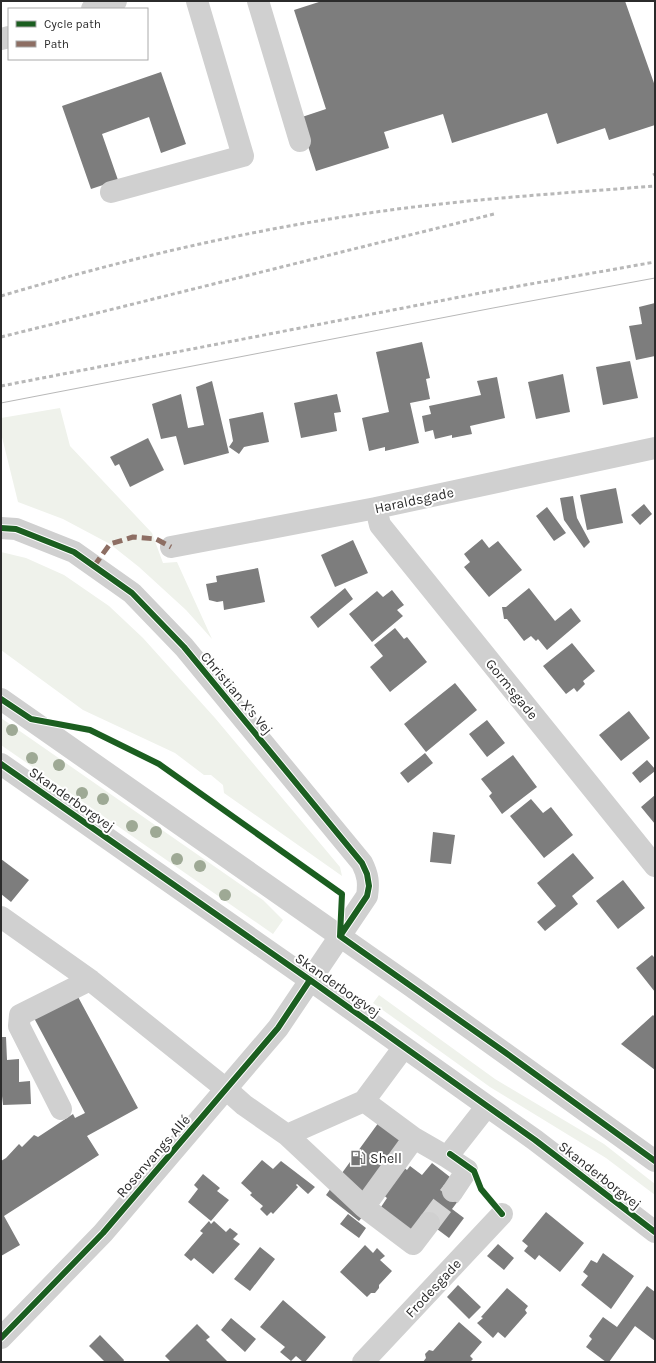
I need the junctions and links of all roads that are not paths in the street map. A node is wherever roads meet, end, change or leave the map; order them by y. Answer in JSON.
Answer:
{"nodes":[{"id":1,"x":113,"y":1,"type":"edge"},
{"id":2,"x":196,"y":1,"type":"edge"},
{"id":3,"x":258,"y":1,"type":"edge"},
{"id":4,"x":95,"y":8,"type":"edge"},
{"id":5,"x":300,"y":141,"type":"dead end"},
{"id":6,"x":111,"y":192,"type":"dead end"},
{"id":7,"x":655,"y":448,"type":"edge"},
{"id":8,"x":376,"y":508,"type":"junction"},
{"id":9,"x":1,"y":528,"type":"edge"},
{"id":10,"x":171,"y":547,"type":"dead end"},
{"id":11,"x":1,"y":699,"type":"edge"},
{"id":12,"x":1,"y":764,"type":"edge"},
{"id":13,"x":1,"y":778,"type":"edge"},
{"id":14,"x":25,"y":781,"type":"junction"},
{"id":15,"x":655,"y":866,"type":"edge"},
{"id":16,"x":1,"y":917,"type":"edge"},
{"id":17,"x":340,"y":936,"type":"junction"},
{"id":18,"x":90,"y":980,"type":"junction"},
{"id":19,"x":310,"y":980,"type":"junction"},
{"id":20,"x":404,"y":1047,"type":"junction"},
{"id":21,"x":226,"y":1088,"type":"junction"},
{"id":22,"x":364,"y":1101,"type":"junction"},
{"id":23,"x":487,"y":1106,"type":"junction"},
{"id":24,"x":61,"y":1109,"type":"dead end"},
{"id":25,"x":287,"y":1135,"type":"junction"},
{"id":26,"x":414,"y":1138,"type":"junction"},
{"id":27,"x":447,"y":1157,"type":"junction"},
{"id":28,"x":655,"y":1161,"type":"edge"},
{"id":29,"x":453,"y":1191,"type":"tunnel mouth"},
{"id":30,"x":364,"y":1207,"type":"junction"},
{"id":31,"x":502,"y":1214,"type":"dead end"},
{"id":32,"x":429,"y":1223,"type":"tunnel mouth"},
{"id":33,"x":655,"y":1232,"type":"edge"},
{"id":34,"x":1,"y":1338,"type":"edge"},
{"id":35,"x":363,"y":1362,"type":"edge"}],
"edges":[{"from":1,"to":4,"type":"street"},
{"from":2,"to":6,"type":"street"},
{"from":3,"to":5,"type":"street"},
{"from":7,"to":8,"type":"street","name":"Haraldsgade"},
{"from":8,"to":10,"type":"street","name":"Haraldsgade"},
{"from":8,"to":15,"type":"street","name":"Gormsgade"},
{"from":9,"to":17,"type":"street","name":"Christian X's Vej"},
{"from":11,"to":17,"type":"street"},
{"from":12,"to":14,"type":"street","name":"Skanderborgvej"},
{"from":13,"to":14,"type":"street"},
{"from":14,"to":19,"type":"street","name":"Skanderborgvej"},
{"from":16,"to":18,"type":"street"},
{"from":17,"to":19,"type":"street","name":"Christian X's Vej"},
{"from":17,"to":28,"type":"street"},
{"from":18,"to":21,"type":"street"},
{"from":18,"to":24,"type":"street"},
{"from":19,"to":20,"type":"street","name":"Skanderborgvej"},
{"from":19,"to":21,"type":"street","name":"Rosenvangs Allé"},
{"from":20,"to":22,"type":"street"},
{"from":20,"to":23,"type":"street","name":"Skanderborgvej"},
{"from":21,"to":25,"type":"street"},
{"from":21,"to":34,"type":"street","name":"Rosenvangs Allé"},
{"from":22,"to":25,"type":"street"},
{"from":22,"to":26,"type":"street"},
{"from":23,"to":27,"type":"street"},
{"from":23,"to":33,"type":"street","name":"Skanderborgvej"},
{"from":25,"to":30,"type":"street"},
{"from":26,"to":27,"type":"street"},
{"from":26,"to":30,"type":"street"},
{"from":27,"to":29,"type":"street"},
{"from":30,"to":32,"type":"street"},
{"from":31,"to":35,"type":"street","name":"Frodesgade"}]}
